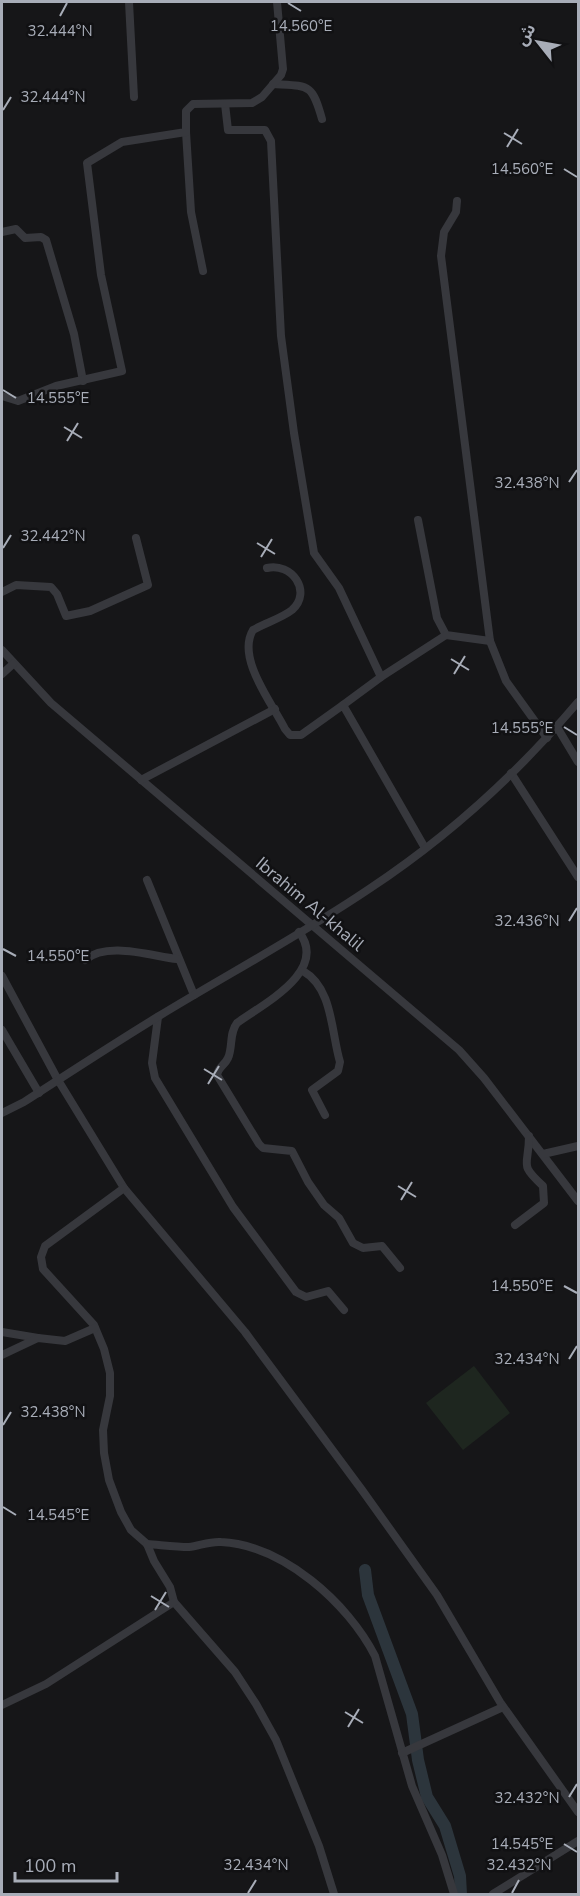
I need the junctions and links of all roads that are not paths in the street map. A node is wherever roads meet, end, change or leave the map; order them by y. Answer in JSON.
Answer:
{"nodes":[{"id":1,"x":129,"y":2,"type":"edge"},
{"id":2,"x":277,"y":2,"type":"edge"},
{"id":3,"x":273,"y":84,"type":"junction"},
{"id":4,"x":134,"y":97,"type":"dead end"},
{"id":5,"x":225,"y":104,"type":"junction"},
{"id":6,"x":322,"y":119,"type":"dead end"},
{"id":7,"x":186,"y":132,"type":"junction"},
{"id":8,"x":457,"y":201,"type":"dead end"},
{"id":9,"x":2,"y":232,"type":"edge"},
{"id":10,"x":203,"y":270,"type":"dead end"},
{"id":11,"x":82,"y":381,"type":"junction"},
{"id":12,"x":2,"y":396,"type":"edge"},
{"id":13,"x":418,"y":520,"type":"dead end"},
{"id":14,"x":136,"y":538,"type":"dead end"},
{"id":15,"x":267,"y":568,"type":"dead end"},
{"id":16,"x":2,"y":592,"type":"edge"},
{"id":17,"x":446,"y":635,"type":"junction"},
{"id":18,"x":490,"y":641,"type":"junction"},
{"id":19,"x":2,"y":651,"type":"edge"},
{"id":20,"x":13,"y":664,"type":"junction"},
{"id":21,"x":2,"y":674,"type":"edge"},
{"id":22,"x":381,"y":677,"type":"junction"},
{"id":23,"x":579,"y":702,"type":"edge"},
{"id":24,"x":343,"y":705,"type":"junction"},
{"id":25,"x":275,"y":709,"type":"junction"},
{"id":26,"x":557,"y":727,"type":"junction"},
{"id":27,"x":547,"y":738,"type":"junction"},
{"id":28,"x":579,"y":762,"type":"edge"},
{"id":29,"x":511,"y":773,"type":"junction"},
{"id":30,"x":141,"y":780,"type":"junction"},
{"id":31,"x":425,"y":848,"type":"junction"},
{"id":32,"x":579,"y":877,"type":"edge"},
{"id":33,"x":147,"y":880,"type":"dead end"},
{"id":34,"x":312,"y":925,"type":"junction"},
{"id":35,"x":299,"y":932,"type":"junction"},
{"id":36,"x":177,"y":959,"type":"junction"},
{"id":37,"x":85,"y":960,"type":"dead end"},
{"id":38,"x":303,"y":971,"type":"junction"},
{"id":39,"x":2,"y":976,"type":"edge"},
{"id":40,"x":194,"y":995,"type":"junction"},
{"id":41,"x":158,"y":1017,"type":"junction"},
{"id":42,"x":2,"y":1030,"type":"edge"},
{"id":43,"x":58,"y":1080,"type":"junction"},
{"id":44,"x":39,"y":1092,"type":"junction"},
{"id":45,"x":2,"y":1113,"type":"edge"},
{"id":46,"x":325,"y":1115,"type":"dead end"},
{"id":47,"x":529,"y":1136,"type":"junction"},
{"id":48,"x":579,"y":1146,"type":"edge"},
{"id":49,"x":543,"y":1154,"type":"junction"},
{"id":50,"x":123,"y":1188,"type":"junction"},
{"id":51,"x":579,"y":1201,"type":"edge"},
{"id":52,"x":515,"y":1225,"type":"dead end"},
{"id":53,"x":400,"y":1268,"type":"dead end"},
{"id":54,"x":344,"y":1310,"type":"dead end"},
{"id":55,"x":95,"y":1328,"type":"junction"},
{"id":56,"x":2,"y":1332,"type":"edge"},
{"id":57,"x":38,"y":1338,"type":"junction"},
{"id":58,"x":2,"y":1355,"type":"edge"},
{"id":59,"x":147,"y":1544,"type":"junction"},
{"id":60,"x":174,"y":1602,"type":"junction"},
{"id":61,"x":2,"y":1705,"type":"edge"},
{"id":62,"x":503,"y":1707,"type":"junction"},
{"id":63,"x":402,"y":1753,"type":"junction"},
{"id":64,"x":579,"y":1812,"type":"edge"},
{"id":65,"x":579,"y":1841,"type":"edge"},
{"id":66,"x":334,"y":1894,"type":"edge"},
{"id":67,"x":454,"y":1894,"type":"edge"},
{"id":68,"x":493,"y":1894,"type":"edge"}],
"edges":[{"from":1,"to":4,"type":"street"},
{"from":2,"to":3,"type":"street"},
{"from":3,"to":5,"type":"street"},
{"from":3,"to":6,"type":"street"},
{"from":5,"to":7,"type":"street"},
{"from":5,"to":22,"type":"street"},
{"from":7,"to":10,"type":"street"},
{"from":7,"to":11,"type":"street"},
{"from":8,"to":18,"type":"street"},
{"from":9,"to":11,"type":"street"},
{"from":11,"to":12,"type":"street"},
{"from":13,"to":17,"type":"street"},
{"from":14,"to":16,"type":"street"},
{"from":15,"to":25,"type":"street"},
{"from":17,"to":18,"type":"street"},
{"from":17,"to":22,"type":"street"},
{"from":18,"to":27,"type":"street"},
{"from":19,"to":20,"type":"street","name":"Ibrahim Al-khalil"},
{"from":20,"to":21,"type":"street"},
{"from":20,"to":30,"type":"street","name":"Ibrahim Al-khalil"},
{"from":22,"to":24,"type":"street"},
{"from":23,"to":26,"type":"street"},
{"from":24,"to":25,"type":"street"},
{"from":24,"to":31,"type":"street"},
{"from":25,"to":30,"type":"street"},
{"from":26,"to":27,"type":"street"},
{"from":26,"to":28,"type":"street"},
{"from":27,"to":29,"type":"street"},
{"from":29,"to":31,"type":"street"},
{"from":29,"to":32,"type":"street"},
{"from":30,"to":34,"type":"street","name":"Ibrahim Al-khalil"},
{"from":31,"to":34,"type":"street"},
{"from":33,"to":36,"type":"street"},
{"from":34,"to":35,"type":"street"},
{"from":34,"to":47,"type":"street","name":"Ibrahim Al-khalil"},
{"from":35,"to":38,"type":"street"},
{"from":35,"to":40,"type":"street"},
{"from":36,"to":37,"type":"street"},
{"from":36,"to":40,"type":"street"},
{"from":38,"to":46,"type":"street"},
{"from":38,"to":53,"type":"street"},
{"from":39,"to":43,"type":"street"},
{"from":40,"to":41,"type":"street"},
{"from":41,"to":43,"type":"street"},
{"from":41,"to":54,"type":"street"},
{"from":42,"to":44,"type":"street"},
{"from":43,"to":44,"type":"street"},
{"from":43,"to":50,"type":"street"},
{"from":44,"to":45,"type":"street"},
{"from":47,"to":49,"type":"street","name":"Ibrahim Al-khalil"},
{"from":47,"to":52,"type":"street"},
{"from":48,"to":49,"type":"street"},
{"from":49,"to":51,"type":"street","name":"Ibrahim Al-khalil"},
{"from":50,"to":55,"type":"street"},
{"from":50,"to":62,"type":"street"},
{"from":55,"to":57,"type":"street"},
{"from":55,"to":59,"type":"street"},
{"from":56,"to":57,"type":"street"},
{"from":57,"to":58,"type":"street"},
{"from":59,"to":60,"type":"street"},
{"from":59,"to":63,"type":"street"},
{"from":60,"to":61,"type":"street"},
{"from":60,"to":66,"type":"street"},
{"from":62,"to":63,"type":"street"},
{"from":62,"to":64,"type":"street"},
{"from":63,"to":67,"type":"street"},
{"from":65,"to":68,"type":"street"}]}
